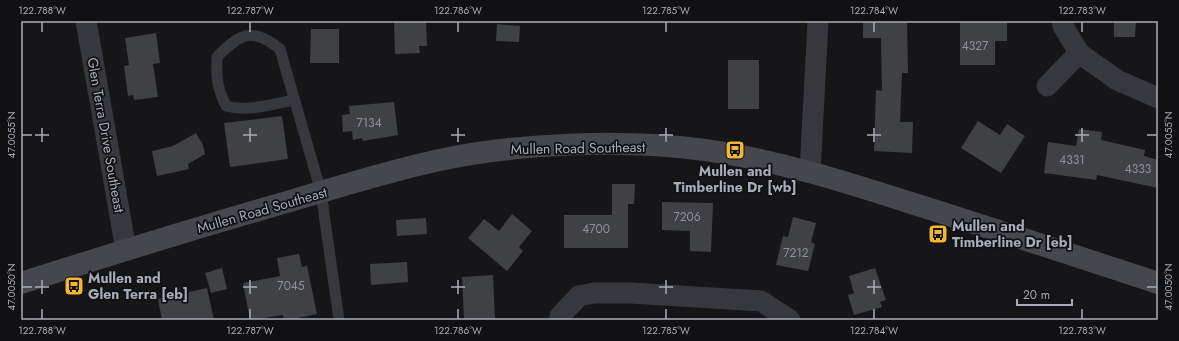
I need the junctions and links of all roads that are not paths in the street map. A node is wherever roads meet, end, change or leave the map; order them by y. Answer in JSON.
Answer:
{"nodes":[{"id":1,"x":86,"y":21,"type":"edge"},
{"id":2,"x":818,"y":21,"type":"edge"},
{"id":3,"x":1062,"y":21,"type":"edge"},
{"id":4,"x":1079,"y":53,"type":"junction"},
{"id":5,"x":1047,"y":86,"type":"dead end"},
{"id":6,"x":1158,"y":98,"type":"edge"},
{"id":7,"x":294,"y":100,"type":"junction"},
{"id":8,"x":810,"y":172,"type":"junction"},
{"id":9,"x":320,"y":192,"type":"junction"},
{"id":10,"x":126,"y":250,"type":"junction"},
{"id":11,"x":21,"y":283,"type":"edge"},
{"id":12,"x":1158,"y":284,"type":"edge"},
{"id":13,"x":339,"y":320,"type":"edge"},
{"id":14,"x":560,"y":320,"type":"edge"},
{"id":15,"x":790,"y":320,"type":"edge"}],
"edges":[{"from":1,"to":10,"type":"street","name":"Glen Terra Drive Southeast"},
{"from":2,"to":8,"type":"street"},
{"from":3,"to":4,"type":"street"},
{"from":4,"to":5,"type":"street"},
{"from":4,"to":6,"type":"street"},
{"from":7,"to":7,"type":"lane"},
{"from":7,"to":9,"type":"lane"},
{"from":8,"to":9,"type":"street","name":"Mullen Road Southeast"},
{"from":8,"to":12,"type":"street","name":"Mullen Road Southeast"},
{"from":9,"to":10,"type":"street","name":"Mullen Road Southeast"},
{"from":9,"to":13,"type":"lane"},
{"from":10,"to":11,"type":"street","name":"Mullen Road Southeast"},
{"from":14,"to":15,"type":"street"}]}
